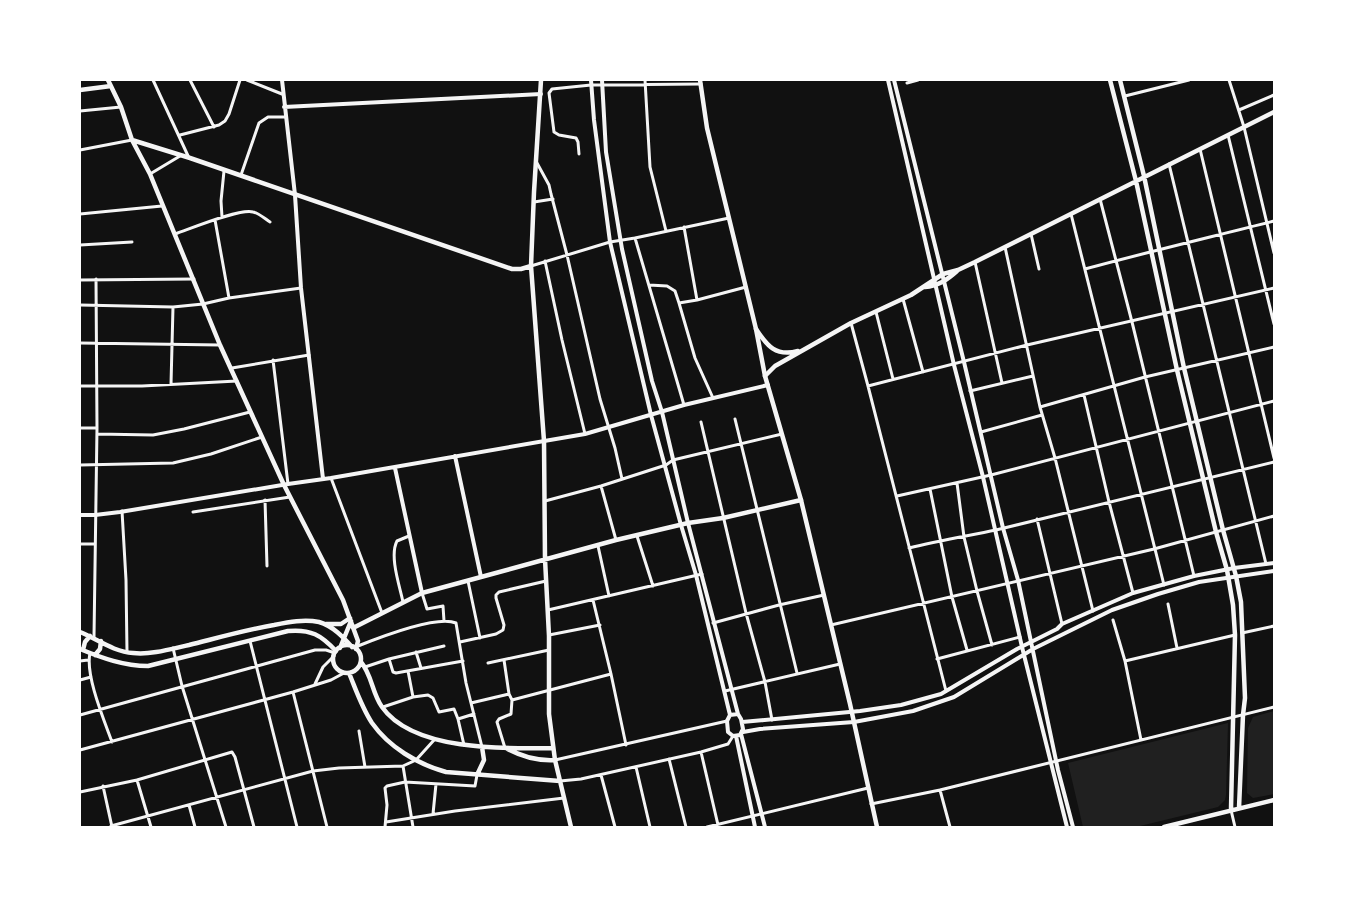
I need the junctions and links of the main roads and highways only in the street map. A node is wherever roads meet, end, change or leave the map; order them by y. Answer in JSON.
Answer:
{"nodes":[{"id":1,"x":108,"y":80,"type":"edge"},
{"id":2,"x":541,"y":80,"type":"edge"},
{"id":3,"x":1110,"y":80,"type":"edge"},
{"id":4,"x":1120,"y":80,"type":"edge"},
{"id":5,"x":700,"y":82,"type":"edge"},
{"id":6,"x":111,"y":86,"type":"junction"},
{"id":7,"x":80,"y":90,"type":"edge"},
{"id":8,"x":1274,"y":114,"type":"edge"},
{"id":9,"x":132,"y":140,"type":"junction"},
{"id":10,"x":1144,"y":176,"type":"junction"},
{"id":11,"x":1136,"y":181,"type":"junction"},
{"id":12,"x":531,"y":266,"type":"junction"},
{"id":13,"x":958,"y":270,"type":"junction"},
{"id":14,"x":924,"y":288,"type":"junction"},
{"id":15,"x":756,"y":329,"type":"junction"},
{"id":16,"x":804,"y":349,"type":"junction"},
{"id":17,"x":765,"y":376,"type":"junction"},
{"id":18,"x":800,"y":500,"type":"junction"},
{"id":19,"x":545,"y":559,"type":"junction"},
{"id":20,"x":350,"y":620,"type":"junction"},
{"id":21,"x":324,"y":624,"type":"junction"},
{"id":22,"x":353,"y":628,"type":"junction"},
{"id":23,"x":80,"y":632,"type":"edge"},
{"id":24,"x":92,"y":637,"type":"junction"},
{"id":25,"x":344,"y":638,"type":"junction"},
{"id":26,"x":101,"y":642,"type":"junction"},
{"id":27,"x":356,"y":647,"type":"junction"},
{"id":28,"x":82,"y":649,"type":"edge"},
{"id":29,"x":336,"y":652,"type":"junction"},
{"id":30,"x":93,"y":654,"type":"junction"},
{"id":31,"x":361,"y":662,"type":"junction"},
{"id":32,"x":347,"y":673,"type":"junction"},
{"id":33,"x":482,"y":747,"type":"junction"},
{"id":34,"x":504,"y":748,"type":"junction"},
{"id":35,"x":553,"y":748,"type":"junction"},
{"id":36,"x":555,"y":760,"type":"junction"},
{"id":37,"x":477,"y":775,"type":"junction"},
{"id":38,"x":560,"y":781,"type":"junction"},
{"id":39,"x":1274,"y":800,"type":"edge"},
{"id":40,"x":1239,"y":808,"type":"junction"},
{"id":41,"x":1231,"y":809,"type":"junction"},
{"id":42,"x":572,"y":827,"type":"edge"},
{"id":43,"x":877,"y":827,"type":"edge"},
{"id":44,"x":1164,"y":827,"type":"edge"}],
"edges":[{"from":1,"to":6,"type":"main road"},
{"from":2,"to":12,"type":"main road"},
{"from":3,"to":11,"type":"main road"},
{"from":4,"to":10,"type":"main road"},
{"from":5,"to":15,"type":"main road"},
{"from":6,"to":7,"type":"main road"},
{"from":6,"to":9,"type":"main road"},
{"from":8,"to":10,"type":"main road"},
{"from":9,"to":12,"type":"main road"},
{"from":9,"to":20,"type":"main road"},
{"from":10,"to":11,"type":"main road"},
{"from":10,"to":40,"type":"main road"},
{"from":11,"to":13,"type":"main road"},
{"from":11,"to":41,"type":"main road"},
{"from":12,"to":19,"type":"main road"},
{"from":13,"to":14,"type":"main road"},
{"from":13,"to":14,"type":"main road"},
{"from":14,"to":16,"type":"main road"},
{"from":15,"to":16,"type":"main road"},
{"from":15,"to":17,"type":"main road"},
{"from":16,"to":17,"type":"main road"},
{"from":17,"to":18,"type":"main road"},
{"from":18,"to":19,"type":"main road"},
{"from":18,"to":43,"type":"main road"},
{"from":19,"to":22,"type":"main road"},
{"from":19,"to":35,"type":"main road"},
{"from":20,"to":21,"type":"main road"},
{"from":20,"to":22,"type":"main road"},
{"from":20,"to":25,"type":"main road"},
{"from":21,"to":25,"type":"main road"},
{"from":21,"to":26,"type":"main road"},
{"from":22,"to":27,"type":"main road"},
{"from":23,"to":24,"type":"main road"},
{"from":24,"to":26,"type":"main road"},
{"from":24,"to":28,"type":"main road"},
{"from":25,"to":27,"type":"main road"},
{"from":25,"to":29,"type":"main road"},
{"from":26,"to":30,"type":"main road"},
{"from":27,"to":29,"type":"main road"},
{"from":27,"to":31,"type":"main road"},
{"from":28,"to":30,"type":"main road"},
{"from":29,"to":30,"type":"main road"},
{"from":29,"to":32,"type":"main road"},
{"from":31,"to":32,"type":"main road"},
{"from":31,"to":33,"type":"main road"},
{"from":32,"to":37,"type":"main road"},
{"from":33,"to":34,"type":"main road"},
{"from":33,"to":37,"type":"main road"},
{"from":34,"to":35,"type":"main road"},
{"from":34,"to":36,"type":"main road"},
{"from":35,"to":36,"type":"main road"},
{"from":36,"to":38,"type":"main road"},
{"from":37,"to":38,"type":"main road"},
{"from":38,"to":42,"type":"main road"},
{"from":39,"to":40,"type":"main road"},
{"from":40,"to":41,"type":"main road"},
{"from":41,"to":44,"type":"main road"}]}
